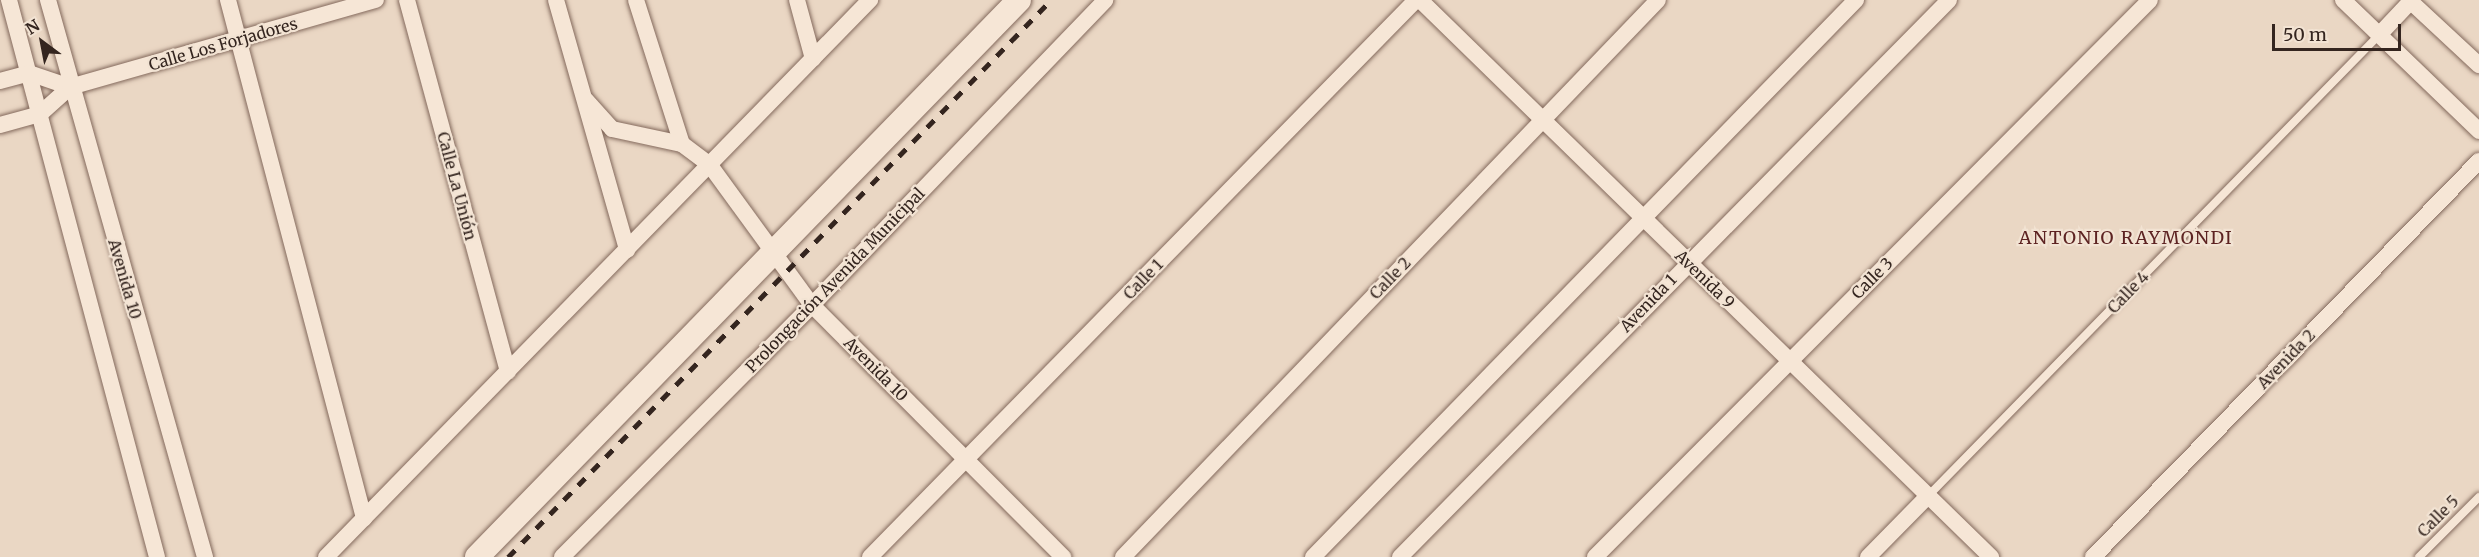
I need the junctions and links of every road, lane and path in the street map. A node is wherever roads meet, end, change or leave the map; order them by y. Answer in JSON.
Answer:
{"nodes":[{"id":1,"x":9,"y":0,"type":"edge"},
{"id":2,"x":48,"y":0,"type":"edge"},
{"id":3,"x":228,"y":0,"type":"edge"},
{"id":4,"x":376,"y":0,"type":"edge"},
{"id":5,"x":407,"y":0,"type":"edge"},
{"id":6,"x":556,"y":0,"type":"edge"},
{"id":7,"x":636,"y":0,"type":"edge"},
{"id":8,"x":797,"y":0,"type":"edge"},
{"id":9,"x":870,"y":0,"type":"edge"},
{"id":10,"x":1019,"y":0,"type":"edge"},
{"id":11,"x":1105,"y":0,"type":"edge"},
{"id":12,"x":1418,"y":0,"type":"edge"},
{"id":13,"x":1658,"y":0,"type":"edge"},
{"id":14,"x":1856,"y":0,"type":"edge"},
{"id":15,"x":1949,"y":0,"type":"edge"},
{"id":16,"x":2150,"y":0,"type":"edge"},
{"id":17,"x":2343,"y":0,"type":"edge"},
{"id":18,"x":2411,"y":1,"type":"edge"},
{"id":19,"x":2379,"y":34,"type":"junction"},
{"id":20,"x":238,"y":40,"type":"junction"},
{"id":21,"x":813,"y":59,"type":"junction"},
{"id":22,"x":2479,"y":65,"type":"edge"},
{"id":23,"x":29,"y":73,"type":"junction"},
{"id":24,"x":0,"y":81,"type":"edge"},
{"id":25,"x":70,"y":87,"type":"junction"},
{"id":26,"x":584,"y":98,"type":"junction"},
{"id":27,"x":40,"y":114,"type":"junction"},
{"id":28,"x":1542,"y":120,"type":"junction"},
{"id":29,"x":0,"y":125,"type":"edge"},
{"id":30,"x":2479,"y":131,"type":"edge"},
{"id":31,"x":682,"y":144,"type":"junction"},
{"id":32,"x":2479,"y":161,"type":"edge"},
{"id":33,"x":709,"y":164,"type":"junction"},
{"id":34,"x":1642,"y":219,"type":"junction"},
{"id":35,"x":627,"y":250,"type":"junction"},
{"id":36,"x":774,"y":252,"type":"junction"},
{"id":37,"x":1688,"y":263,"type":"junction"},
{"id":38,"x":812,"y":305,"type":"junction"},
{"id":39,"x":1789,"y":361,"type":"junction"},
{"id":40,"x":508,"y":372,"type":"junction"},
{"id":41,"x":966,"y":459,"type":"junction"},
{"id":42,"x":1928,"y":496,"type":"junction"},
{"id":43,"x":2479,"y":497,"type":"edge"},
{"id":44,"x":364,"y":518,"type":"junction"},
{"id":45,"x":157,"y":557,"type":"edge"},
{"id":46,"x":205,"y":557,"type":"edge"},
{"id":47,"x":326,"y":557,"type":"edge"},
{"id":48,"x":477,"y":557,"type":"edge"},
{"id":49,"x":562,"y":557,"type":"edge"},
{"id":50,"x":870,"y":557,"type":"edge"},
{"id":51,"x":1063,"y":557,"type":"edge"},
{"id":52,"x":1123,"y":557,"type":"edge"},
{"id":53,"x":1313,"y":557,"type":"edge"},
{"id":54,"x":1400,"y":557,"type":"edge"},
{"id":55,"x":1595,"y":557,"type":"edge"},
{"id":56,"x":1868,"y":557,"type":"edge"},
{"id":57,"x":1991,"y":557,"type":"edge"},
{"id":58,"x":2093,"y":557,"type":"edge"},
{"id":59,"x":2419,"y":557,"type":"edge"}],
"edges":[{"from":1,"to":23,"type":"street"},
{"from":2,"to":25,"type":"street","name":"Avenida 10"},
{"from":3,"to":20,"type":"street"},
{"from":4,"to":20,"type":"street","name":"Calle Los Forjadores"},
{"from":5,"to":40,"type":"street","name":"Calle La Unión"},
{"from":6,"to":26,"type":"street"},
{"from":7,"to":31,"type":"street"},
{"from":8,"to":21,"type":"street"},
{"from":9,"to":21,"type":"street"},
{"from":10,"to":36,"type":"main road"},
{"from":11,"to":38,"type":"street","name":"Prolongación Avenida Municipal"},
{"from":12,"to":28,"type":"street","name":"Avenida 9"},
{"from":12,"to":41,"type":"street","name":"Calle 1"},
{"from":13,"to":28,"type":"street","name":"Calle 2"},
{"from":14,"to":34,"type":"street"},
{"from":15,"to":37,"type":"street","name":"Avenida 1"},
{"from":16,"to":39,"type":"street","name":"Calle 3"},
{"from":17,"to":19,"type":"street"},
{"from":18,"to":19,"type":"street","name":"Calle 4"},
{"from":18,"to":22,"type":"street"},
{"from":19,"to":30,"type":"street"},
{"from":19,"to":42,"type":"lane","name":"Calle 4"},
{"from":20,"to":25,"type":"street","name":"Calle Los Forjadores"},
{"from":20,"to":44,"type":"street"},
{"from":21,"to":33,"type":"street"},
{"from":23,"to":24,"type":"street"},
{"from":23,"to":25,"type":"street"},
{"from":23,"to":27,"type":"street"},
{"from":25,"to":27,"type":"street","name":"Calle Los Forjadores"},
{"from":25,"to":46,"type":"street","name":"Avenida 10"},
{"from":26,"to":31,"type":"street"},
{"from":26,"to":35,"type":"street"},
{"from":27,"to":29,"type":"street","name":"Calle Los Forjadores"},
{"from":27,"to":45,"type":"street"},
{"from":28,"to":34,"type":"street","name":"Avenida 9"},
{"from":28,"to":52,"type":"street","name":"Calle 2"},
{"from":31,"to":33,"type":"street","name":"Avenida 10"},
{"from":32,"to":58,"type":"street","name":"Avenida 2"},
{"from":33,"to":35,"type":"street"},
{"from":33,"to":36,"type":"street","name":"Avenida 10"},
{"from":34,"to":37,"type":"street","name":"Avenida 9"},
{"from":34,"to":53,"type":"street"},
{"from":35,"to":40,"type":"street"},
{"from":36,"to":38,"type":"street","name":"Avenida 10"},
{"from":36,"to":48,"type":"main road"},
{"from":37,"to":39,"type":"street","name":"Avenida 9"},
{"from":37,"to":54,"type":"street","name":"Avenida 1"},
{"from":38,"to":41,"type":"street","name":"Avenida 10"},
{"from":38,"to":49,"type":"street","name":"Prolongación Avenida Municipal"},
{"from":39,"to":42,"type":"street","name":"Avenida 9"},
{"from":39,"to":55,"type":"street","name":"Calle 3"},
{"from":40,"to":44,"type":"street"},
{"from":41,"to":50,"type":"street","name":"Calle 1"},
{"from":41,"to":51,"type":"street","name":"Avenida 10"},
{"from":42,"to":56,"type":"street","name":"Calle 4"},
{"from":42,"to":57,"type":"street","name":"Avenida 9"},
{"from":43,"to":59,"type":"lane","name":"Calle 5"},
{"from":44,"to":47,"type":"street"}]}
